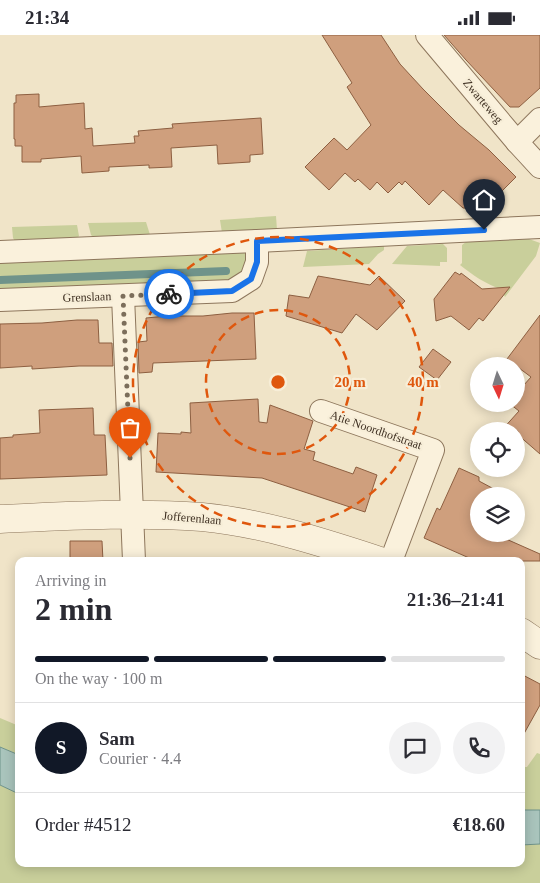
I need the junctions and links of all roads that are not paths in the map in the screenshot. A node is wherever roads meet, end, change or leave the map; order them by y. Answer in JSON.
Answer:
{"nodes":[{"id":1,"x":427,"y":35,"type":"edge"},
{"id":2,"x":540,"y":119,"type":"edge"},
{"id":3,"x":516,"y":142,"type":"junction"},
{"id":4,"x":540,"y":167,"type":"edge"},
{"id":5,"x":540,"y":227,"type":"edge"},
{"id":6,"x":257,"y":241,"type":"junction"},
{"id":7,"x":0,"y":252,"type":"edge"},
{"id":8,"x":123,"y":296,"type":"junction"},
{"id":9,"x":0,"y":300,"type":"edge"},
{"id":10,"x":321,"y":411,"type":"dead end"},
{"id":11,"x":132,"y":514,"type":"junction"},
{"id":12,"x":0,"y":519,"type":"edge"},
{"id":13,"x":134,"y":557,"type":"edge"},
{"id":14,"x":368,"y":557,"type":"edge"},
{"id":15,"x":393,"y":557,"type":"edge"},
{"id":16,"x":525,"y":635,"type":"edge"},
{"id":17,"x":540,"y":645,"type":"edge"}],
"edges":[{"from":1,"to":3,"type":"street","name":"Zwarteweg"},
{"from":2,"to":3,"type":"street"},
{"from":3,"to":4,"type":"street","name":"Zwarteweg"},
{"from":5,"to":6,"type":"street"},
{"from":6,"to":7,"type":"street"},
{"from":6,"to":8,"type":"street","name":"Grenslaan"},
{"from":8,"to":9,"type":"street","name":"Grenslaan"},
{"from":8,"to":11,"type":"street"},
{"from":10,"to":15,"type":"street","name":"Atie Noordhofstraat"},
{"from":11,"to":12,"type":"street","name":"Jofferenlaan"},
{"from":11,"to":13,"type":"street"},
{"from":11,"to":14,"type":"street","name":"Jofferenlaan"},
{"from":16,"to":17,"type":"street"}]}
